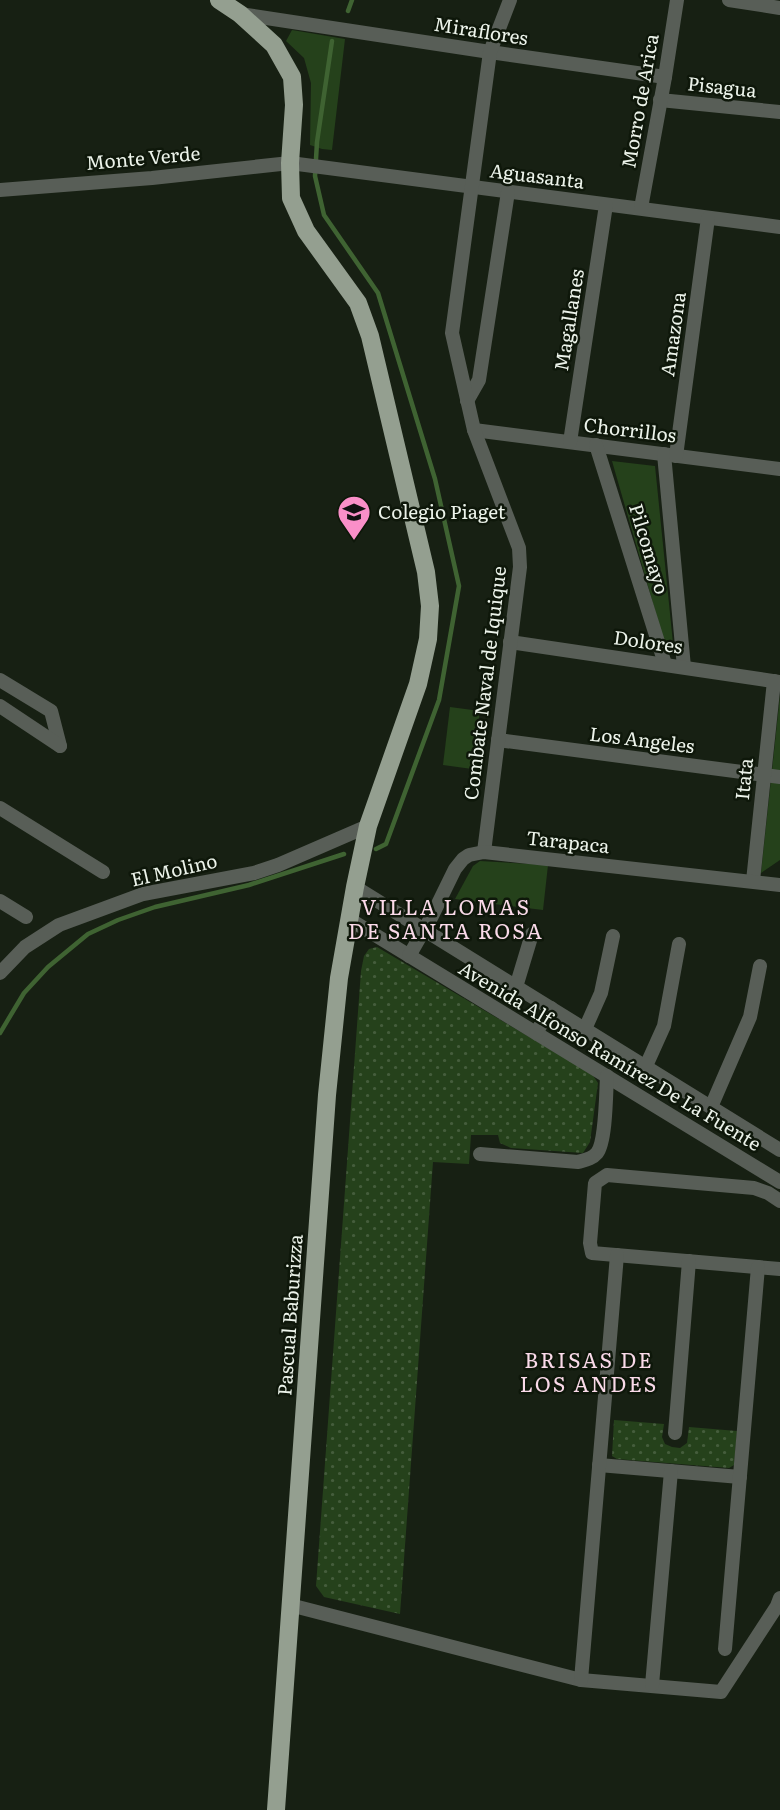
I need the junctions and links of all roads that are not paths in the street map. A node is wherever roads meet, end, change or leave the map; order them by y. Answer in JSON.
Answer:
{"nodes":[{"id":1,"x":219,"y":0,"type":"edge"},
{"id":2,"x":510,"y":0,"type":"edge"},
{"id":3,"x":677,"y":0,"type":"edge"},
{"id":4,"x":729,"y":0,"type":"edge"},
{"id":5,"x":780,"y":8,"type":"edge"},
{"id":6,"x":240,"y":14,"type":"junction"},
{"id":7,"x":291,"y":22,"type":"junction"},
{"id":8,"x":271,"y":42,"type":"junction"},
{"id":9,"x":490,"y":52,"type":"junction"},
{"id":10,"x":665,"y":77,"type":"junction"},
{"id":11,"x":660,"y":100,"type":"junction"},
{"id":12,"x":780,"y":112,"type":"edge"},
{"id":13,"x":290,"y":163,"type":"junction"},
{"id":14,"x":471,"y":187,"type":"junction"},
{"id":15,"x":0,"y":190,"type":"edge"},
{"id":16,"x":508,"y":192,"type":"junction"},
{"id":17,"x":606,"y":205,"type":"junction"},
{"id":18,"x":640,"y":208,"type":"junction"},
{"id":19,"x":708,"y":218,"type":"junction"},
{"id":20,"x":780,"y":227,"type":"edge"},
{"id":21,"x":467,"y":401,"type":"junction"},
{"id":22,"x":474,"y":430,"type":"junction"},
{"id":23,"x":570,"y":442,"type":"junction"},
{"id":24,"x":596,"y":445,"type":"junction"},
{"id":25,"x":670,"y":455,"type":"junction"},
{"id":26,"x":780,"y":470,"type":"edge"},
{"id":27,"x":510,"y":642,"type":"junction"},
{"id":28,"x":665,"y":664,"type":"junction"},
{"id":29,"x":684,"y":667,"type":"junction"},
{"id":30,"x":0,"y":680,"type":"edge"},
{"id":31,"x":777,"y":681,"type":"edge"},
{"id":32,"x":0,"y":706,"type":"edge"},
{"id":33,"x":498,"y":740,"type":"junction"},
{"id":34,"x":764,"y":775,"type":"junction"},
{"id":35,"x":780,"y":777,"type":"edge"},
{"id":36,"x":0,"y":808,"type":"edge"},
{"id":37,"x":368,"y":826,"type":"junction"},
{"id":38,"x":484,"y":852,"type":"junction"},
{"id":39,"x":103,"y":872,"type":"dead end"},
{"id":40,"x":753,"y":881,"type":"junction"},
{"id":41,"x":780,"y":885,"type":"edge"},
{"id":42,"x":355,"y":887,"type":"junction"},
{"id":43,"x":0,"y":901,"type":"edge"},
{"id":44,"x":26,"y":917,"type":"dead end"},
{"id":45,"x":349,"y":919,"type":"junction"},
{"id":46,"x":424,"y":929,"type":"junction"},
{"id":47,"x":532,"y":934,"type":"dead end"},
{"id":48,"x":613,"y":936,"type":"dead end"},
{"id":49,"x":679,"y":944,"type":"dead end"},
{"id":50,"x":409,"y":956,"type":"junction"},
{"id":51,"x":760,"y":965,"type":"dead end"},
{"id":52,"x":0,"y":973,"type":"edge"},
{"id":53,"x":516,"y":987,"type":"junction"},
{"id":54,"x":551,"y":1008,"type":"junction"},
{"id":55,"x":585,"y":1029,"type":"junction"},
{"id":56,"x":536,"y":1033,"type":"junction"},
{"id":57,"x":646,"y":1066,"type":"junction"},
{"id":58,"x":607,"y":1076,"type":"junction"},
{"id":59,"x":711,"y":1107,"type":"junction"},
{"id":60,"x":780,"y":1131,"type":"edge"},
{"id":61,"x":776,"y":1147,"type":"edge"},
{"id":62,"x":480,"y":1154,"type":"dead end"},
{"id":63,"x":780,"y":1182,"type":"edge"},
{"id":64,"x":780,"y":1201,"type":"edge"},
{"id":65,"x":617,"y":1255,"type":"junction"},
{"id":66,"x":689,"y":1261,"type":"junction"},
{"id":67,"x":758,"y":1267,"type":"junction"},
{"id":68,"x":780,"y":1269,"type":"edge"},
{"id":69,"x":676,"y":1433,"type":"dead end"},
{"id":70,"x":599,"y":1465,"type":"junction"},
{"id":71,"x":671,"y":1471,"type":"junction"},
{"id":72,"x":740,"y":1477,"type":"junction"},
{"id":73,"x":780,"y":1598,"type":"edge"},
{"id":74,"x":290,"y":1605,"type":"junction"},
{"id":75,"x":725,"y":1649,"type":"dead end"},
{"id":76,"x":581,"y":1680,"type":"junction"},
{"id":77,"x":652,"y":1685,"type":"junction"},
{"id":78,"x":276,"y":1810,"type":"edge"}],
"edges":[{"from":1,"to":6,"type":"main road","name":"Pascual Baburizza"},
{"from":2,"to":9,"type":"street","name":"Combate Naval de Iquique"},
{"from":3,"to":10,"type":"street","name":"Morro de Arica"},
{"from":4,"to":5,"type":"street"},
{"from":6,"to":7,"type":"street","name":"Miraflores"},
{"from":6,"to":8,"type":"main road","name":"Pascual Baburizza"},
{"from":7,"to":8,"type":"street"},
{"from":7,"to":9,"type":"street","name":"Miraflores"},
{"from":8,"to":13,"type":"main road","name":"Pascual Baburizza"},
{"from":9,"to":10,"type":"street","name":"Miraflores"},
{"from":9,"to":14,"type":"street","name":"Combate Naval de Iquique"},
{"from":10,"to":11,"type":"street","name":"Morro de Arica"},
{"from":11,"to":12,"type":"street","name":"Pisagua"},
{"from":11,"to":18,"type":"street","name":"Morro de Arica"},
{"from":13,"to":14,"type":"street","name":"Aguasanta"},
{"from":13,"to":15,"type":"street","name":"Monte Verde"},
{"from":13,"to":37,"type":"main road","name":"Pascual Baburizza"},
{"from":14,"to":16,"type":"street","name":"Aguasanta"},
{"from":14,"to":21,"type":"street","name":"Combate Naval de Iquique"},
{"from":16,"to":17,"type":"street","name":"Aguasanta"},
{"from":16,"to":21,"type":"street"},
{"from":17,"to":18,"type":"street","name":"Aguasanta"},
{"from":17,"to":23,"type":"street","name":"Magallanes"},
{"from":18,"to":19,"type":"street","name":"Aguasanta"},
{"from":19,"to":20,"type":"street","name":"Aguasanta"},
{"from":19,"to":25,"type":"street","name":"Amazona"},
{"from":21,"to":22,"type":"street","name":"Combate Naval de Iquique"},
{"from":22,"to":23,"type":"street","name":"Chorrillos"},
{"from":22,"to":27,"type":"street","name":"Combate Naval de Iquique"},
{"from":23,"to":24,"type":"street","name":"Chorrillos"},
{"from":24,"to":25,"type":"street","name":"Chorrillos"},
{"from":24,"to":28,"type":"street","name":"Pilcomayo"},
{"from":25,"to":26,"type":"street","name":"Chorrillos"},
{"from":25,"to":29,"type":"street","name":"Amazona"},
{"from":27,"to":28,"type":"street","name":"Dolores"},
{"from":27,"to":33,"type":"street","name":"Combate Naval de Iquique"},
{"from":28,"to":29,"type":"street","name":"Dolores"},
{"from":29,"to":31,"type":"street","name":"Dolores"},
{"from":30,"to":32,"type":"street"},
{"from":31,"to":34,"type":"street","name":"Itata"},
{"from":33,"to":34,"type":"street","name":"Los Angeles"},
{"from":33,"to":38,"type":"street","name":"Combate Naval de Iquique"},
{"from":34,"to":35,"type":"street","name":"Los Angeles"},
{"from":34,"to":40,"type":"street","name":"Itata"},
{"from":36,"to":39,"type":"street"},
{"from":37,"to":42,"type":"main road","name":"Pascual Baburizza"},
{"from":37,"to":52,"type":"street","name":"El Molino"},
{"from":38,"to":40,"type":"street","name":"Tarapaca"},
{"from":38,"to":46,"type":"street"},
{"from":40,"to":41,"type":"street","name":"Tarapaca"},
{"from":42,"to":45,"type":"main road","name":"Pascual Baburizza"},
{"from":42,"to":46,"type":"street","name":"Avenida Alfonso Ramírez De La Fuente"},
{"from":43,"to":44,"type":"street"},
{"from":45,"to":50,"type":"street","name":"Avenida Alfonso Ramírez De La Fuente"},
{"from":45,"to":74,"type":"main road","name":"Pascual Baburizza"},
{"from":46,"to":50,"type":"street"},
{"from":46,"to":53,"type":"street","name":"Avenida Alfonso Ramírez De La Fuente"},
{"from":47,"to":53,"type":"street"},
{"from":48,"to":55,"type":"street"},
{"from":49,"to":57,"type":"street"},
{"from":50,"to":56,"type":"street","name":"Avenida Alfonso Ramírez De La Fuente"},
{"from":51,"to":59,"type":"street"},
{"from":53,"to":54,"type":"street","name":"Avenida Alfonso Ramírez De La Fuente"},
{"from":54,"to":55,"type":"street","name":"Avenida Alfonso Ramírez De La Fuente"},
{"from":54,"to":56,"type":"street"},
{"from":55,"to":57,"type":"street","name":"Avenida Alfonso Ramírez De La Fuente"},
{"from":56,"to":58,"type":"street","name":"Avenida Alfonso Ramírez De La Fuente"},
{"from":57,"to":59,"type":"street","name":"Avenida Alfonso Ramírez De La Fuente"},
{"from":58,"to":62,"type":"street"},
{"from":58,"to":63,"type":"street","name":"Avenida Alfonso Ramírez De La Fuente"},
{"from":59,"to":61,"type":"street","name":"Avenida Alfonso Ramírez De La Fuente"},
{"from":60,"to":61,"type":"street"},
{"from":64,"to":65,"type":"street"},
{"from":65,"to":66,"type":"street"},
{"from":65,"to":70,"type":"street"},
{"from":66,"to":67,"type":"street"},
{"from":66,"to":69,"type":"street"},
{"from":67,"to":68,"type":"street"},
{"from":67,"to":72,"type":"street"},
{"from":70,"to":71,"type":"street"},
{"from":70,"to":76,"type":"street"},
{"from":71,"to":72,"type":"street"},
{"from":71,"to":77,"type":"street"},
{"from":72,"to":75,"type":"street"},
{"from":73,"to":77,"type":"street"},
{"from":74,"to":76,"type":"street"},
{"from":74,"to":78,"type":"main road","name":"Pascual Baburizza"},
{"from":76,"to":77,"type":"street"}]}
